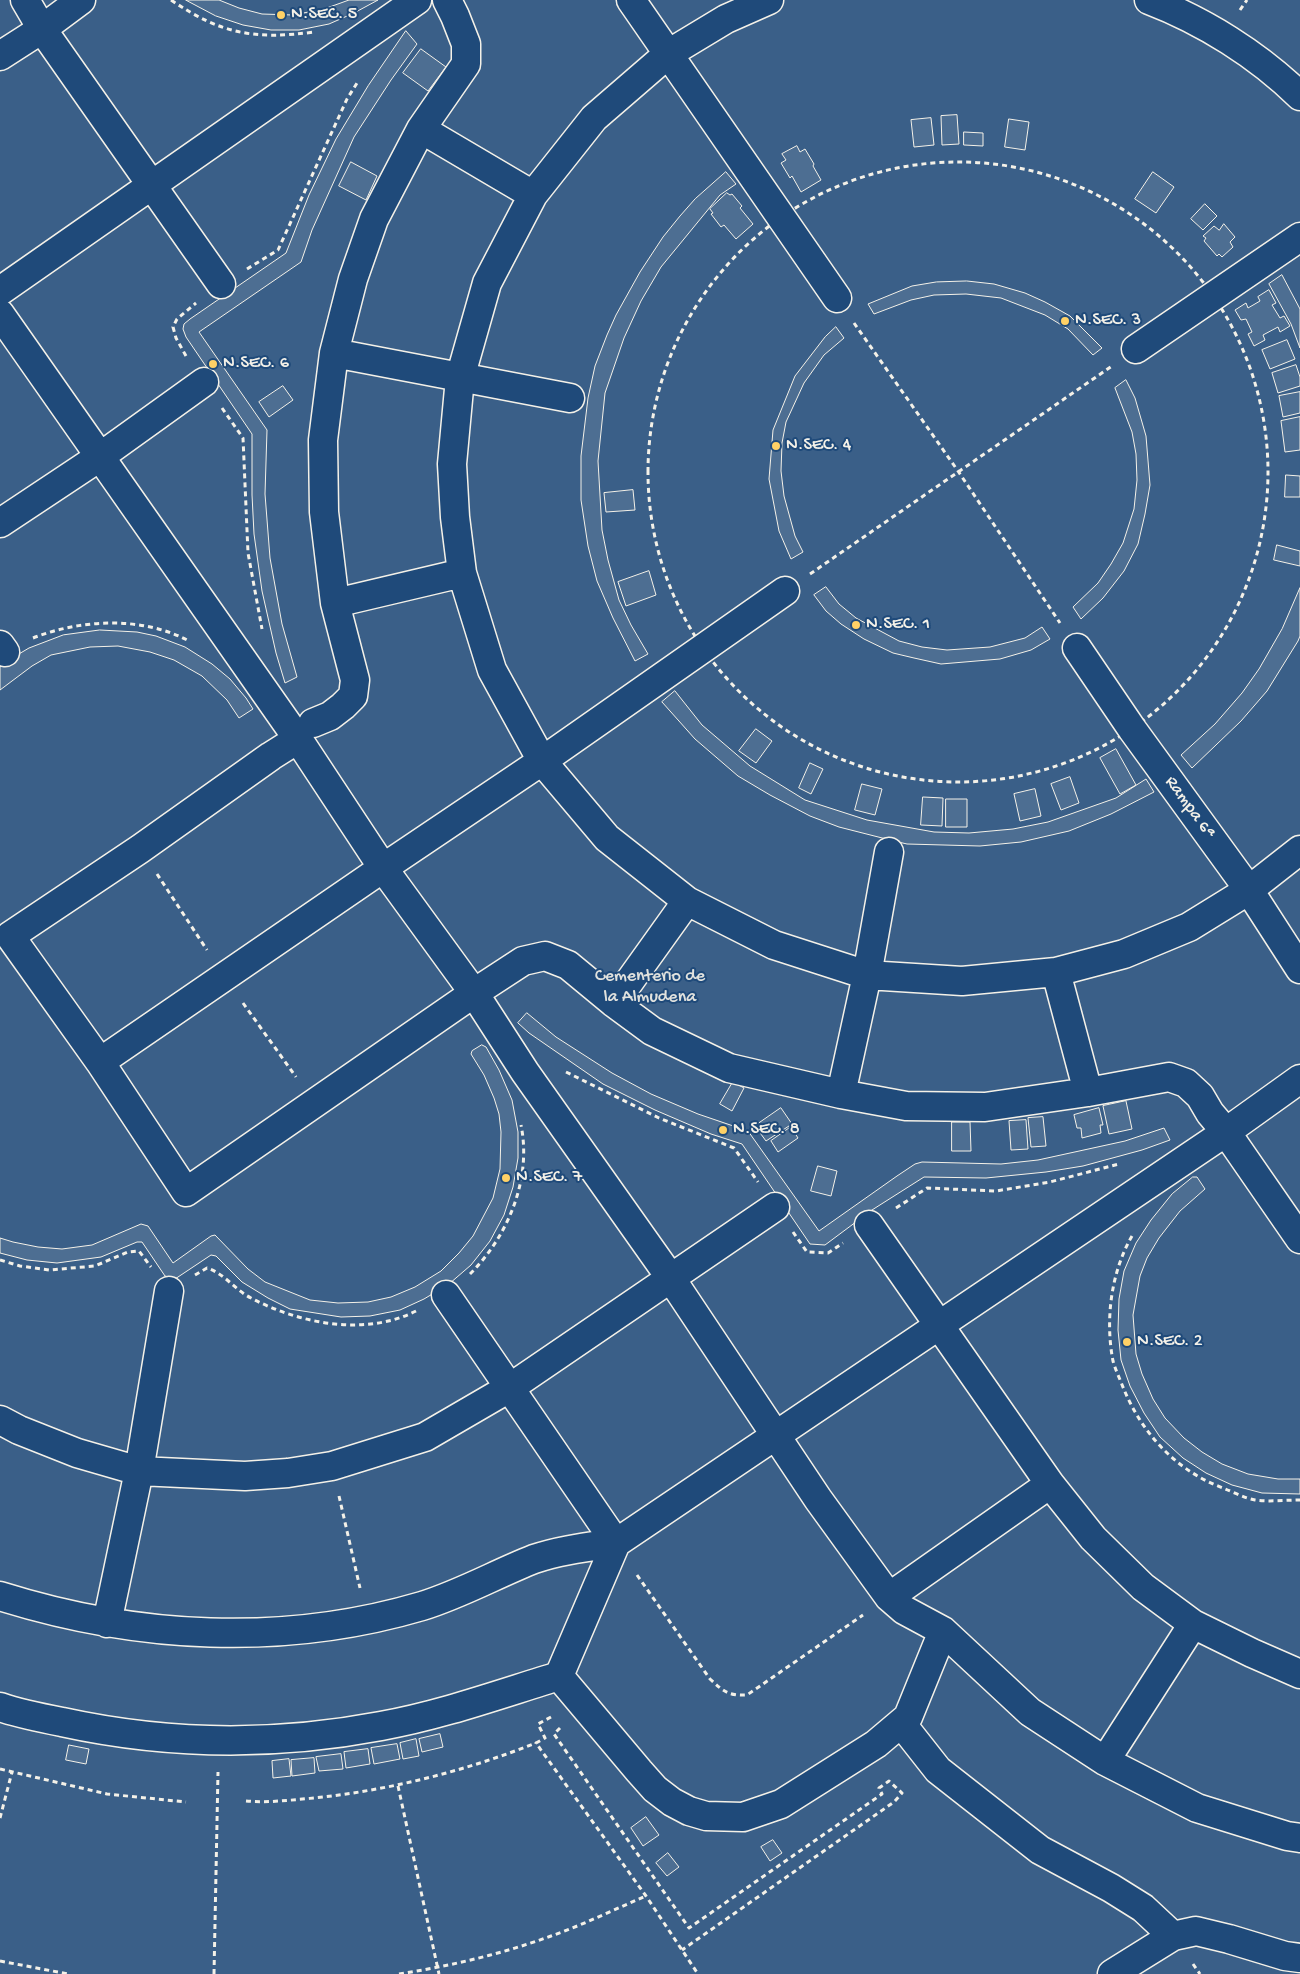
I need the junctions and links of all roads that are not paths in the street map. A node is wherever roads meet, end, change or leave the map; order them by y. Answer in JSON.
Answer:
{"nodes":[{"id":1,"x":26,"y":0,"type":"edge"},
{"id":2,"x":81,"y":0,"type":"edge"},
{"id":3,"x":416,"y":0,"type":"edge"},
{"id":4,"x":447,"y":0,"type":"edge"},
{"id":5,"x":631,"y":0,"type":"edge"},
{"id":6,"x":769,"y":0,"type":"edge"},
{"id":7,"x":1149,"y":0,"type":"edge"},
{"id":8,"x":42,"y":29,"type":"junction"},
{"id":9,"x":668,"y":54,"type":"junction"},
{"id":10,"x":0,"y":56,"type":"edge"},
{"id":11,"x":1300,"y":96,"type":"edge"},
{"id":12,"x":421,"y":129,"type":"junction"},
{"id":13,"x":151,"y":184,"type":"junction"},
{"id":14,"x":533,"y":195,"type":"junction"},
{"id":15,"x":1300,"y":237,"type":"edge"},
{"id":16,"x":222,"y":284,"type":"road end"},
{"id":17,"x":0,"y":291,"type":"edge"},
{"id":18,"x":837,"y":298,"type":"road end"},
{"id":19,"x":0,"y":314,"type":"edge"},
{"id":20,"x":1136,"y":350,"type":"road end"},
{"id":21,"x":334,"y":353,"type":"junction"},
{"id":22,"x":460,"y":378,"type":"junction"},
{"id":23,"x":204,"y":382,"type":"road end"},
{"id":24,"x":570,"y":398,"type":"dead end"},
{"id":25,"x":101,"y":456,"type":"junction"},
{"id":26,"x":0,"y":522,"type":"edge"},
{"id":27,"x":462,"y":574,"type":"junction"},
{"id":28,"x":785,"y":591,"type":"road end"},
{"id":29,"x":335,"y":603,"type":"junction"},
{"id":30,"x":1077,"y":648,"type":"road end"},
{"id":31,"x":306,"y":731,"type":"junction"},
{"id":32,"x":542,"y":761,"type":"junction"},
{"id":33,"x":1300,"y":850,"type":"edge"},
{"id":34,"x":888,"y":852,"type":"dead end"},
{"id":35,"x":383,"y":868,"type":"junction"},
{"id":36,"x":1249,"y":890,"type":"junction"},
{"id":37,"x":687,"y":900,"type":"junction"},
{"id":38,"x":1300,"y":969,"type":"edge"},
{"id":39,"x":1056,"y":972,"type":"junction"},
{"id":40,"x":867,"y":975,"type":"junction"},
{"id":41,"x":474,"y":993,"type":"junction"},
{"id":42,"x":614,"y":1003,"type":"junction"},
{"id":43,"x":100,"y":1062,"type":"junction"},
{"id":44,"x":1300,"y":1079,"type":"edge"},
{"id":45,"x":1088,"y":1092,"type":"junction"},
{"id":46,"x":841,"y":1094,"type":"junction"},
{"id":47,"x":1226,"y":1132,"type":"junction"},
{"id":48,"x":775,"y":1207,"type":"road end"},
{"id":49,"x":869,"y":1226,"type":"road end"},
{"id":50,"x":1300,"y":1239,"type":"edge"},
{"id":51,"x":670,"y":1277,"type":"junction"},
{"id":52,"x":169,"y":1291,"type":"road end"},
{"id":53,"x":446,"y":1295,"type":"road end"},
{"id":54,"x":940,"y":1325,"type":"junction"},
{"id":55,"x":511,"y":1387,"type":"junction"},
{"id":56,"x":0,"y":1420,"type":"edge"},
{"id":57,"x":776,"y":1437,"type":"junction"},
{"id":58,"x":138,"y":1471,"type":"junction"},
{"id":59,"x":1050,"y":1484,"type":"junction"},
{"id":60,"x":616,"y":1543,"type":"junction"},
{"id":61,"x":0,"y":1596,"type":"edge"},
{"id":62,"x":889,"y":1597,"type":"junction"},
{"id":63,"x":107,"y":1623,"type":"junction"},
{"id":64,"x":1193,"y":1624,"type":"junction"},
{"id":65,"x":943,"y":1631,"type":"junction"},
{"id":66,"x":1300,"y":1674,"type":"edge"},
{"id":67,"x":559,"y":1676,"type":"junction"},
{"id":68,"x":0,"y":1707,"type":"edge"},
{"id":69,"x":901,"y":1723,"type":"junction"},
{"id":70,"x":1106,"y":1761,"type":"junction"},
{"id":71,"x":1300,"y":1838,"type":"edge"},
{"id":72,"x":1173,"y":1936,"type":"junction"},
{"id":73,"x":1300,"y":1958,"type":"edge"},
{"id":74,"x":1112,"y":1974,"type":"edge"}],
"edges":[{"from":1,"to":8,"type":"lane"},
{"from":2,"to":8,"type":"lane"},
{"from":3,"to":13,"type":"lane"},
{"from":4,"to":12,"type":"lane"},
{"from":5,"to":9,"type":"lane"},
{"from":6,"to":9,"type":"lane"},
{"from":7,"to":11,"type":"lane"},
{"from":8,"to":10,"type":"lane"},
{"from":8,"to":13,"type":"lane"},
{"from":9,"to":14,"type":"lane"},
{"from":9,"to":18,"type":"lane"},
{"from":12,"to":14,"type":"lane"},
{"from":12,"to":21,"type":"lane"},
{"from":13,"to":16,"type":"lane"},
{"from":13,"to":17,"type":"lane"},
{"from":14,"to":22,"type":"lane"},
{"from":15,"to":20,"type":"lane"},
{"from":19,"to":25,"type":"lane"},
{"from":21,"to":22,"type":"lane"},
{"from":21,"to":29,"type":"lane"},
{"from":22,"to":24,"type":"lane"},
{"from":22,"to":27,"type":"lane"},
{"from":23,"to":25,"type":"lane"},
{"from":25,"to":26,"type":"lane"},
{"from":25,"to":31,"type":"lane"},
{"from":27,"to":29,"type":"lane"},
{"from":27,"to":32,"type":"lane"},
{"from":28,"to":32,"type":"lane"},
{"from":29,"to":31,"type":"lane"},
{"from":30,"to":36,"type":"lane","name":"Rampa 6ª"},
{"from":31,"to":35,"type":"lane"},
{"from":31,"to":43,"type":"lane"},
{"from":32,"to":35,"type":"lane"},
{"from":32,"to":37,"type":"lane"},
{"from":33,"to":36,"type":"lane"},
{"from":34,"to":40,"type":"lane"},
{"from":35,"to":41,"type":"lane"},
{"from":35,"to":43,"type":"lane"},
{"from":36,"to":38,"type":"lane","name":"Rampa 6ª"},
{"from":36,"to":39,"type":"lane"},
{"from":37,"to":40,"type":"lane"},
{"from":37,"to":42,"type":"lane"},
{"from":39,"to":40,"type":"lane"},
{"from":39,"to":45,"type":"lane"},
{"from":40,"to":46,"type":"lane"},
{"from":41,"to":42,"type":"lane"},
{"from":41,"to":43,"type":"lane"},
{"from":41,"to":51,"type":"lane"},
{"from":42,"to":46,"type":"lane"},
{"from":44,"to":47,"type":"lane"},
{"from":45,"to":46,"type":"lane"},
{"from":45,"to":47,"type":"lane"},
{"from":47,"to":50,"type":"lane"},
{"from":47,"to":54,"type":"lane"},
{"from":48,"to":51,"type":"lane"},
{"from":49,"to":54,"type":"lane"},
{"from":51,"to":55,"type":"lane"},
{"from":51,"to":57,"type":"lane"},
{"from":52,"to":58,"type":"lane"},
{"from":53,"to":55,"type":"lane"},
{"from":54,"to":57,"type":"lane"},
{"from":54,"to":59,"type":"lane"},
{"from":55,"to":58,"type":"lane"},
{"from":55,"to":60,"type":"lane"},
{"from":56,"to":58,"type":"lane"},
{"from":57,"to":60,"type":"lane"},
{"from":57,"to":62,"type":"lane"},
{"from":58,"to":63,"type":"lane"},
{"from":59,"to":62,"type":"lane"},
{"from":59,"to":64,"type":"lane"},
{"from":60,"to":63,"type":"lane"},
{"from":60,"to":67,"type":"lane"},
{"from":61,"to":63,"type":"lane"},
{"from":62,"to":65,"type":"lane"},
{"from":64,"to":66,"type":"lane"},
{"from":64,"to":70,"type":"lane"},
{"from":65,"to":69,"type":"lane"},
{"from":65,"to":70,"type":"lane"},
{"from":67,"to":68,"type":"lane"},
{"from":67,"to":69,"type":"lane"},
{"from":69,"to":72,"type":"lane"},
{"from":70,"to":71,"type":"lane"},
{"from":72,"to":73,"type":"lane"},
{"from":72,"to":74,"type":"lane"}]}
